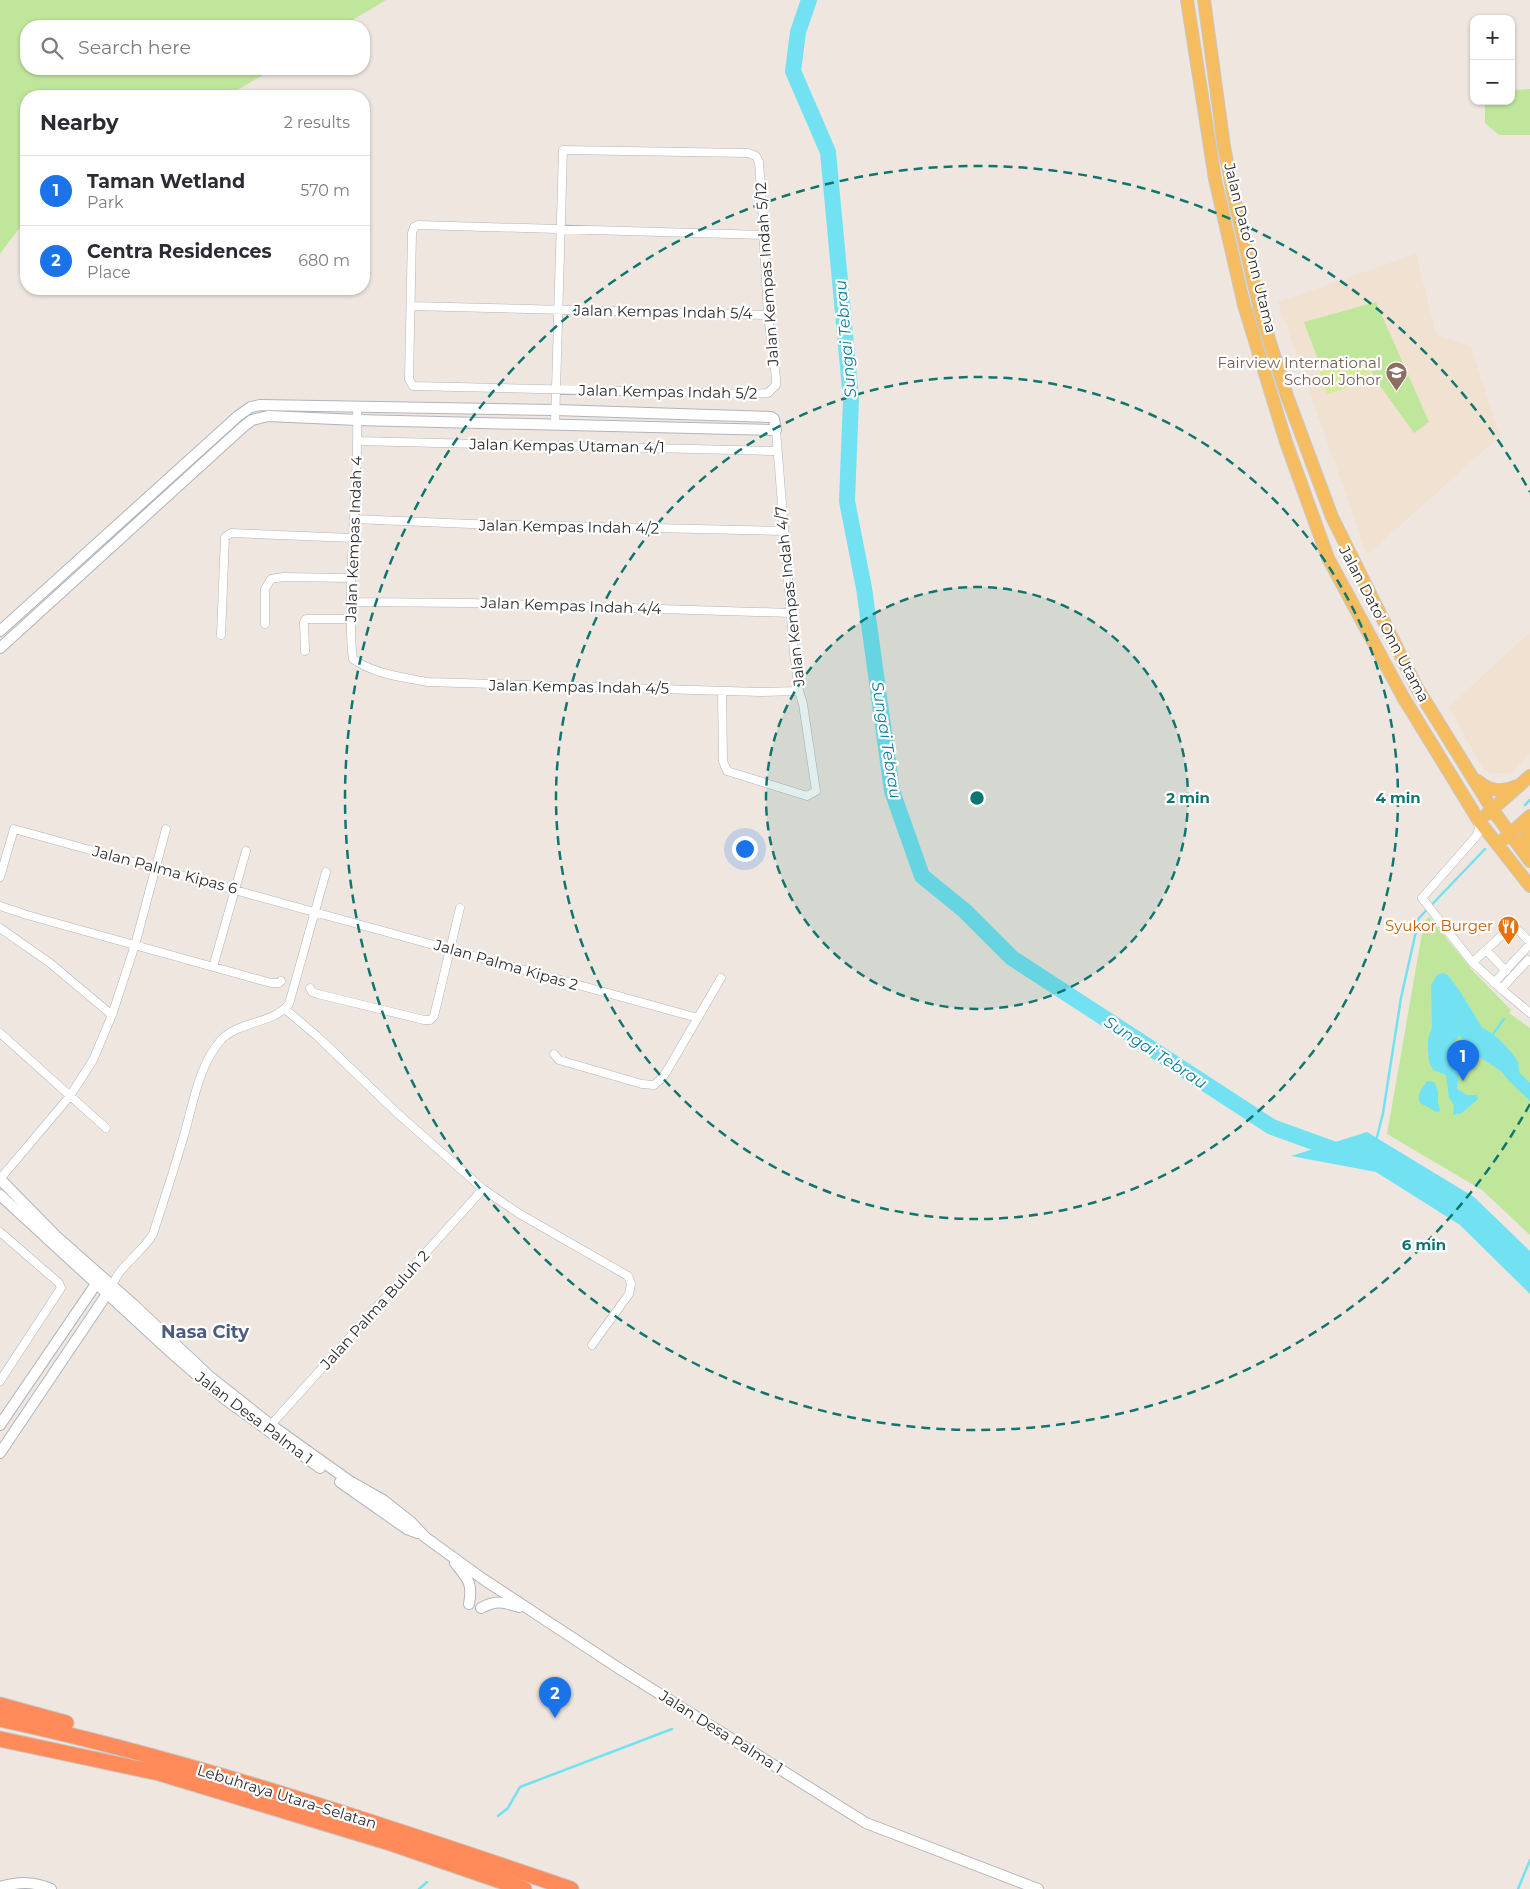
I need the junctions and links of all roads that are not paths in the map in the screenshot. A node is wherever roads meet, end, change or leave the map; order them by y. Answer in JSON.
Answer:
{"nodes":[{"id":1,"x":1187,"y":0,"type":"edge"},
{"id":2,"x":1204,"y":0,"type":"edge"},
{"id":3,"x":561,"y":230,"type":"junction"},
{"id":4,"x":764,"y":235,"type":"junction"},
{"id":5,"x":411,"y":306,"type":"junction"},
{"id":6,"x":558,"y":310,"type":"junction"},
{"id":7,"x":768,"y":315,"type":"junction"},
{"id":8,"x":776,"y":385,"type":"joint"},
{"id":9,"x":556,"y":389,"type":"junction"},
{"id":10,"x":357,"y":408,"type":"junction"},
{"id":11,"x":555,"y":410,"type":"junction"},
{"id":12,"x":358,"y":420,"type":"junction"},
{"id":13,"x":555,"y":425,"type":"junction"},
{"id":14,"x":776,"y":430,"type":"junction"},
{"id":15,"x":357,"y":442,"type":"junction"},
{"id":16,"x":777,"y":451,"type":"junction"},
{"id":17,"x":1332,"y":517,"type":"junction"},
{"id":18,"x":354,"y":520,"type":"junction"},
{"id":19,"x":118,"y":523,"type":"junction"},
{"id":20,"x":1316,"y":524,"type":"junction"},
{"id":21,"x":784,"y":531,"type":"junction"},
{"id":22,"x":128,"y":532,"type":"junction"},
{"id":23,"x":352,"y":538,"type":"junction"},
{"id":24,"x":350,"y":578,"type":"junction"},
{"id":25,"x":351,"y":602,"type":"junction"},
{"id":26,"x":791,"y":613,"type":"junction"},
{"id":27,"x":351,"y":620,"type":"junction"},
{"id":28,"x":266,"y":624,"type":"dead end"},
{"id":29,"x":0,"y":631,"type":"edge"},
{"id":30,"x":221,"y":635,"type":"dead end"},
{"id":31,"x":0,"y":648,"type":"edge"},
{"id":32,"x":305,"y":652,"type":"dead end"},
{"id":33,"x":361,"y":665,"type":"joint"},
{"id":34,"x":722,"y":691,"type":"junction"},
{"id":35,"x":799,"y":691,"type":"junction"},
{"id":36,"x":1468,"y":770,"type":"junction"},
{"id":37,"x":1526,"y":780,"type":"edge"},
{"id":38,"x":1492,"y":809,"type":"junction"},
{"id":39,"x":1530,"y":816,"type":"edge"},
{"id":40,"x":1479,"y":821,"type":"junction"},
{"id":41,"x":1530,"y":822,"type":"edge"},
{"id":42,"x":166,"y":829,"type":"dead end"},
{"id":43,"x":1510,"y":834,"type":"junction"},
{"id":44,"x":1498,"y":845,"type":"junction"},
{"id":45,"x":246,"y":851,"type":"dead end"},
{"id":46,"x":1530,"y":856,"type":"edge"},
{"id":47,"x":1530,"y":862,"type":"edge"},
{"id":48,"x":156,"y":868,"type":"junction"},
{"id":49,"x":326,"y":872,"type":"dead end"},
{"id":50,"x":0,"y":877,"type":"edge"},
{"id":51,"x":1530,"y":886,"type":"edge"},
{"id":52,"x":235,"y":890,"type":"junction"},
{"id":53,"x":0,"y":906,"type":"edge"},
{"id":54,"x":460,"y":908,"type":"dead end"},
{"id":55,"x":315,"y":912,"type":"junction"},
{"id":56,"x":0,"y":928,"type":"edge"},
{"id":57,"x":1530,"y":943,"type":"edge"},
{"id":58,"x":135,"y":946,"type":"junction"},
{"id":59,"x":450,"y":949,"type":"junction"},
{"id":60,"x":1486,"y":950,"type":"junction"},
{"id":61,"x":1530,"y":961,"type":"edge"},
{"id":62,"x":1473,"y":962,"type":"junction"},
{"id":63,"x":213,"y":967,"type":"junction"},
{"id":64,"x":1506,"y":971,"type":"junction"},
{"id":65,"x":721,"y":978,"type":"dead end"},
{"id":66,"x":281,"y":980,"type":"dead end"},
{"id":67,"x":1494,"y":983,"type":"junction"},
{"id":68,"x":310,"y":988,"type":"dead end"},
{"id":69,"x":1501,"y":989,"type":"junction"},
{"id":70,"x":1530,"y":1002,"type":"edge"},
{"id":71,"x":285,"y":1009,"type":"junction"},
{"id":72,"x":1528,"y":1011,"type":"edge"},
{"id":73,"x":112,"y":1016,"type":"junction"},
{"id":74,"x":698,"y":1018,"type":"junction"},
{"id":75,"x":0,"y":1034,"type":"edge"},
{"id":76,"x":554,"y":1054,"type":"dead end"},
{"id":77,"x":70,"y":1096,"type":"junction"},
{"id":78,"x":106,"y":1128,"type":"dead end"},
{"id":79,"x":0,"y":1179,"type":"edge"},
{"id":80,"x":483,"y":1189,"type":"junction"},
{"id":81,"x":0,"y":1195,"type":"edge"},
{"id":82,"x":0,"y":1232,"type":"edge"},
{"id":83,"x":100,"y":1282,"type":"junction"},
{"id":84,"x":111,"y":1286,"type":"junction"},
{"id":85,"x":592,"y":1345,"type":"dead end"},
{"id":86,"x":0,"y":1381,"type":"edge"},
{"id":87,"x":0,"y":1425,"type":"edge"},
{"id":88,"x":269,"y":1428,"type":"junction"},
{"id":89,"x":3,"y":1441,"type":"edge"},
{"id":90,"x":0,"y":1453,"type":"edge"},
{"id":91,"x":448,"y":1554,"type":"junction"},
{"id":92,"x":469,"y":1604,"type":"dead end"},
{"id":93,"x":481,"y":1608,"type":"dead end"},
{"id":94,"x":537,"y":1614,"type":"junction"},
{"id":95,"x":0,"y":1705,"type":"edge"},
{"id":96,"x":0,"y":1718,"type":"edge"},
{"id":97,"x":0,"y":1739,"type":"edge"},
{"id":98,"x":243,"y":1782,"type":"junction"},
{"id":99,"x":0,"y":1888,"type":"edge"},
{"id":100,"x":51,"y":1889,"type":"edge"},
{"id":101,"x":524,"y":1889,"type":"edge"},
{"id":102,"x":571,"y":1889,"type":"edge"},
{"id":103,"x":1038,"y":1889,"type":"edge"}],
"edges":[{"from":1,"to":20,"type":"main road","name":"Jalan Dato' Onn Utama"},
{"from":2,"to":17,"type":"main road","name":"Jalan Dato' Onn Utama"},
{"from":3,"to":4,"type":"street"},
{"from":3,"to":4,"type":"street","name":"Jalan Kempas Indah 5/12"},
{"from":3,"to":5,"type":"street"},
{"from":3,"to":6,"type":"street"},
{"from":4,"to":7,"type":"street","name":"Jalan Kempas Indah 5/12"},
{"from":5,"to":6,"type":"street","name":"Jalan Kempas Indah 5/4"},
{"from":5,"to":9,"type":"street","name":"Jalan Kempas Indah 5/2"},
{"from":6,"to":7,"type":"street","name":"Jalan Kempas Indah 5/4"},
{"from":6,"to":9,"type":"street"},
{"from":7,"to":8,"type":"street","name":"Jalan Kempas Indah 5/12"},
{"from":8,"to":9,"type":"street","name":"Jalan Kempas Indah 5/2"},
{"from":9,"to":11,"type":"street"},
{"from":10,"to":11,"type":"street"},
{"from":10,"to":12,"type":"street","name":"Jalan Kempas Indah 4"},
{"from":10,"to":19,"type":"street"},
{"from":11,"to":13,"type":"street"},
{"from":11,"to":14,"type":"street"},
{"from":12,"to":13,"type":"street"},
{"from":12,"to":15,"type":"street","name":"Jalan Kempas Indah 4"},
{"from":12,"to":22,"type":"street"},
{"from":13,"to":14,"type":"street"},
{"from":14,"to":16,"type":"street","name":"Jalan Kempas Indah 4/7"},
{"from":15,"to":16,"type":"street","name":"Jalan Kempas Utaman 4/1"},
{"from":15,"to":18,"type":"street","name":"Jalan Kempas Indah 4"},
{"from":16,"to":21,"type":"street","name":"Jalan Kempas Indah 4/7"},
{"from":17,"to":20,"type":"main road"},
{"from":17,"to":36,"type":"main road","name":"Jalan Dato' Onn Utama"},
{"from":18,"to":21,"type":"street","name":"Jalan Kempas Indah 4/2"},
{"from":18,"to":23,"type":"street","name":"Jalan Kempas Indah 4"},
{"from":19,"to":22,"type":"street"},
{"from":19,"to":29,"type":"street"},
{"from":20,"to":40,"type":"main road","name":"Jalan Dato' Onn Utama"},
{"from":21,"to":26,"type":"street","name":"Jalan Kempas Indah 4/7"},
{"from":22,"to":31,"type":"street"},
{"from":23,"to":24,"type":"street","name":"Jalan Kempas Indah 4"},
{"from":23,"to":30,"type":"street"},
{"from":24,"to":25,"type":"street","name":"Jalan Kempas Indah 4"},
{"from":24,"to":28,"type":"street"},
{"from":25,"to":26,"type":"street","name":"Jalan Kempas Indah 4/4"},
{"from":25,"to":27,"type":"street","name":"Jalan Kempas Indah 4"},
{"from":26,"to":35,"type":"street","name":"Jalan Kempas Indah 4/7"},
{"from":27,"to":32,"type":"street"},
{"from":27,"to":33,"type":"street","name":"Jalan Kempas Indah 4"},
{"from":33,"to":34,"type":"street","name":"Jalan Kempas Indah 4/5"},
{"from":34,"to":35,"type":"street","name":"Jalan Kempas Indah 4/5"},
{"from":34,"to":35,"type":"street","name":"Jalan Kempas Indah 4/7"},
{"from":36,"to":37,"type":"main road"},
{"from":36,"to":38,"type":"main road","name":"Jalan Dato' Onn Utama"},
{"from":37,"to":38,"type":"main road"},
{"from":38,"to":40,"type":"main road"},
{"from":38,"to":43,"type":"main road","name":"Jalan Dato' Onn Utama"},
{"from":39,"to":43,"type":"main road"},
{"from":40,"to":44,"type":"main road","name":"Jalan Dato' Onn Utama"},
{"from":40,"to":62,"type":"street"},
{"from":41,"to":46,"type":"main road"},
{"from":42,"to":48,"type":"street"},
{"from":43,"to":44,"type":"main road"},
{"from":43,"to":47,"type":"main road","name":"Jalan Dato' Onn Utama"},
{"from":44,"to":51,"type":"main road","name":"Jalan Dato' Onn Utama"},
{"from":45,"to":52,"type":"street"},
{"from":48,"to":50,"type":"street","name":"Jalan Palma Kipas 6"},
{"from":48,"to":52,"type":"street","name":"Jalan Palma Kipas 6"},
{"from":48,"to":58,"type":"street"},
{"from":49,"to":55,"type":"street"},
{"from":52,"to":55,"type":"street","name":"Jalan Palma Kipas 6"},
{"from":52,"to":63,"type":"street"},
{"from":53,"to":58,"type":"street"},
{"from":54,"to":59,"type":"street"},
{"from":55,"to":59,"type":"street","name":"Jalan Palma Kipas 2"},
{"from":55,"to":71,"type":"street"},
{"from":56,"to":73,"type":"street"},
{"from":57,"to":60,"type":"street"},
{"from":57,"to":64,"type":"street"},
{"from":58,"to":63,"type":"street"},
{"from":58,"to":73,"type":"street"},
{"from":59,"to":68,"type":"street"},
{"from":59,"to":74,"type":"street","name":"Jalan Palma Kipas 2"},
{"from":60,"to":62,"type":"street"},
{"from":60,"to":64,"type":"street"},
{"from":61,"to":69,"type":"street"},
{"from":62,"to":67,"type":"street"},
{"from":63,"to":66,"type":"street"},
{"from":64,"to":67,"type":"street"},
{"from":65,"to":74,"type":"street"},
{"from":67,"to":69,"type":"street"},
{"from":69,"to":72,"type":"street"},
{"from":70,"to":72,"type":"street"},
{"from":71,"to":80,"type":"street"},
{"from":71,"to":84,"type":"street"},
{"from":73,"to":77,"type":"street"},
{"from":74,"to":76,"type":"street"},
{"from":75,"to":77,"type":"street"},
{"from":77,"to":78,"type":"street"},
{"from":77,"to":79,"type":"street"},
{"from":79,"to":83,"type":"street"},
{"from":80,"to":85,"type":"street"},
{"from":80,"to":88,"type":"street","name":"Jalan Palma Buluh 2"},
{"from":81,"to":83,"type":"street"},
{"from":82,"to":86,"type":"street"},
{"from":83,"to":84,"type":"street","name":"Jalan Desa Palma 1"},
{"from":83,"to":84,"type":"street"},
{"from":83,"to":87,"type":"street"},
{"from":84,"to":88,"type":"street","name":"Jalan Desa Palma 1"},
{"from":84,"to":89,"type":"street"},
{"from":88,"to":91,"type":"street","name":"Jalan Desa Palma 1"},
{"from":89,"to":90,"type":"street"},
{"from":91,"to":92,"type":"street"},
{"from":91,"to":94,"type":"street","name":"Jalan Desa Palma 1"},
{"from":93,"to":94,"type":"street"},
{"from":94,"to":103,"type":"street","name":"Jalan Desa Palma 1"},
{"from":95,"to":98,"type":"highway"},
{"from":96,"to":98,"type":"highway","name":"Lebuhraya Utara–Selatan"},
{"from":97,"to":101,"type":"highway","name":"Lebuhraya Utara–Selatan"},
{"from":98,"to":102,"type":"highway","name":"Lebuhraya Utara–Selatan"},
{"from":99,"to":100,"type":"street"}]}
